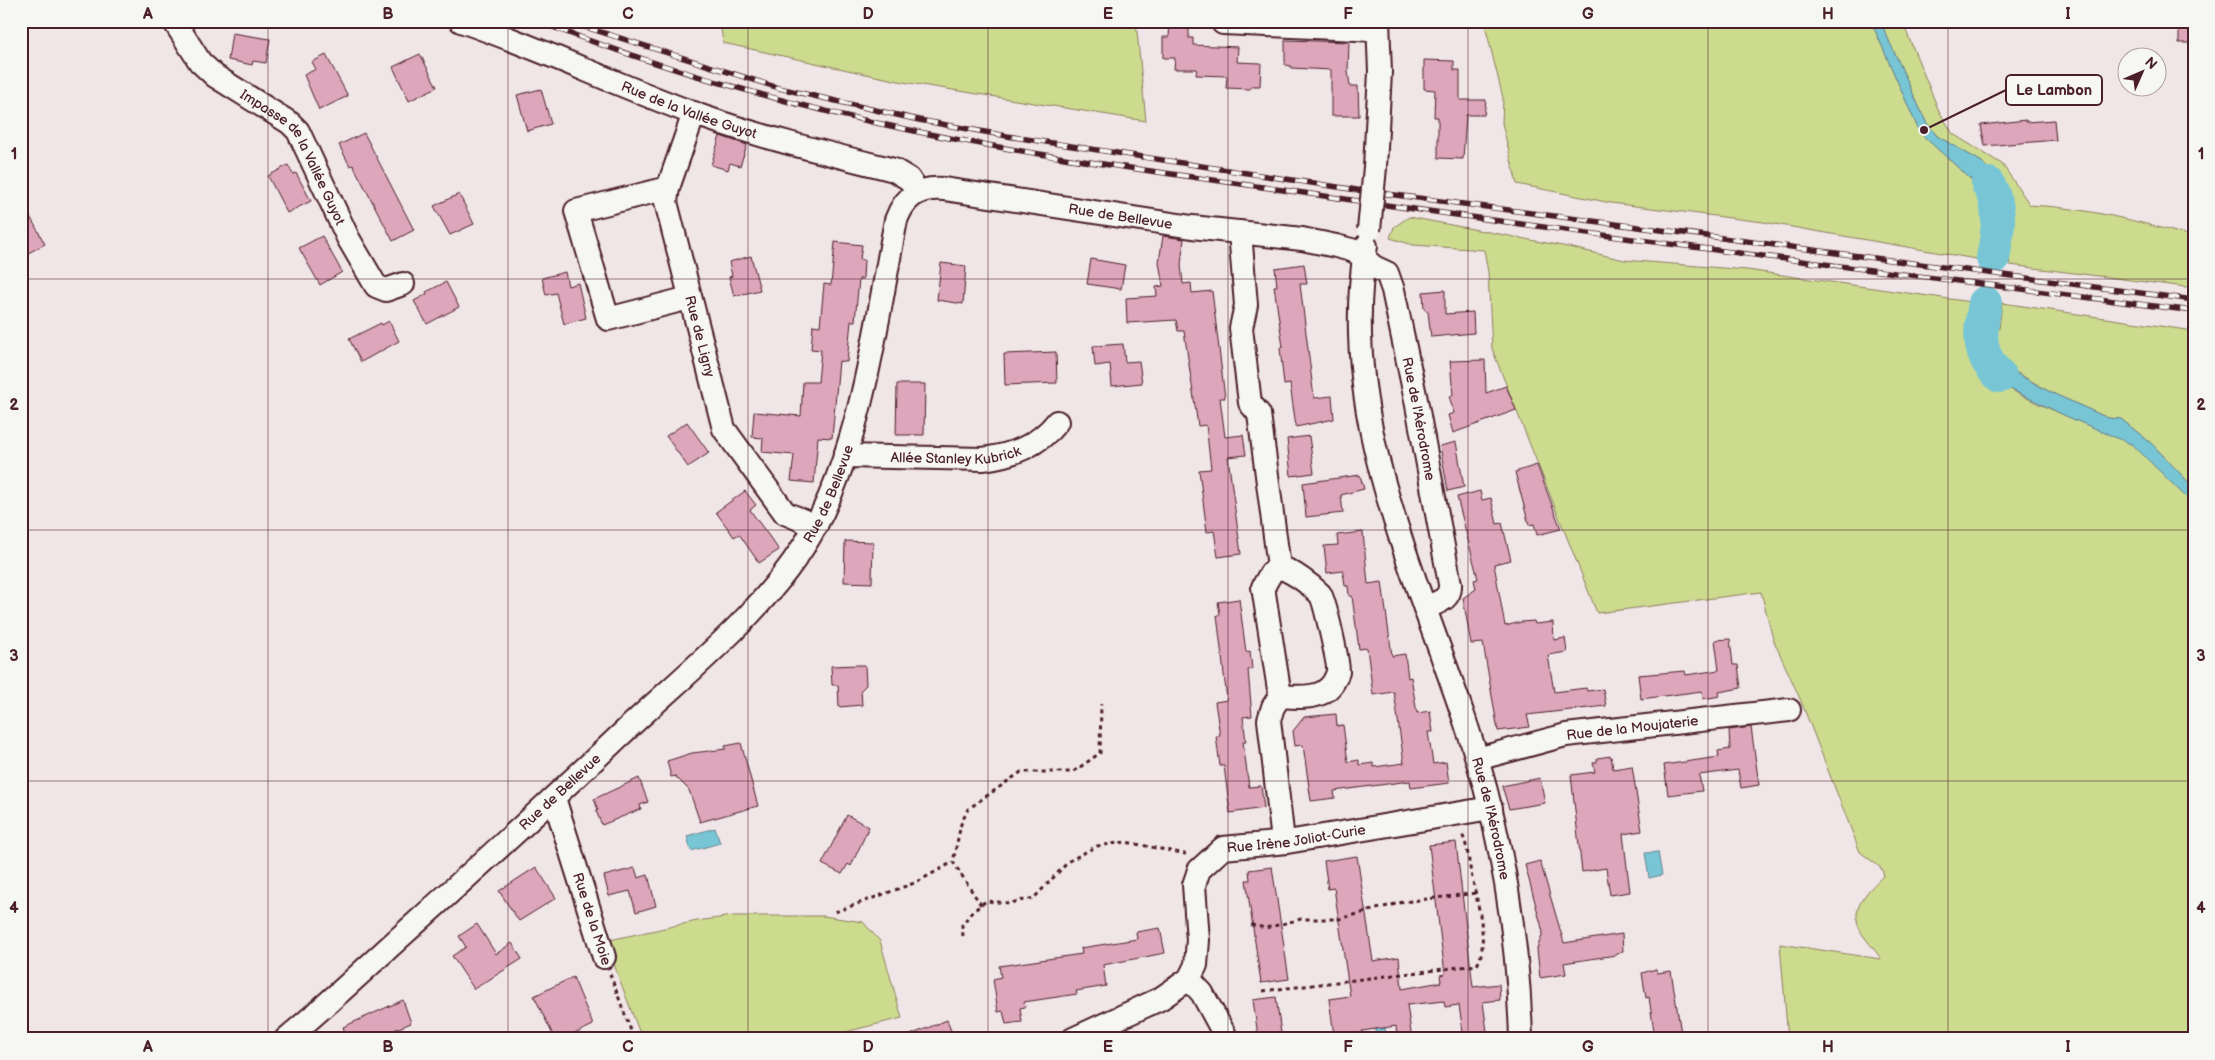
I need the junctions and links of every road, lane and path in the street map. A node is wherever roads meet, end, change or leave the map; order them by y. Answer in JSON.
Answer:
{"nodes":[{"id":1,"x":174,"y":21,"type":"edge"},
{"id":2,"x":462,"y":21,"type":"edge"},
{"id":3,"x":1223,"y":23,"type":"dead end"},
{"id":4,"x":1378,"y":26,"type":"edge"},
{"id":5,"x":694,"y":113,"type":"junction"},
{"id":6,"x":668,"y":188,"type":"junction"},
{"id":7,"x":917,"y":191,"type":"junction"},
{"id":8,"x":1240,"y":232,"type":"junction"},
{"id":9,"x":1364,"y":258,"type":"junction"},
{"id":10,"x":403,"y":284,"type":"dead end"},
{"id":11,"x":689,"y":298,"type":"junction"},
{"id":12,"x":1057,"y":422,"type":"dead end"},
{"id":13,"x":845,"y":456,"type":"junction"},
{"id":14,"x":816,"y":526,"type":"junction"},
{"id":15,"x":1279,"y":567,"type":"junction"},
{"id":16,"x":1425,"y":608,"type":"junction"},
{"id":17,"x":1280,"y":696,"type":"junction"},
{"id":18,"x":1101,"y":704,"type":"dead end"},
{"id":19,"x":1789,"y":710,"type":"dead end"},
{"id":20,"x":1477,"y":759,"type":"junction"},
{"id":21,"x":554,"y":798,"type":"junction"},
{"id":22,"x":1491,"y":808,"type":"junction"},
{"id":23,"x":1458,"y":814,"type":"junction"},
{"id":24,"x":1283,"y":841,"type":"junction"},
{"id":25,"x":1186,"y":861,"type":"dead end"},
{"id":26,"x":953,"y":862,"type":"junction"},
{"id":27,"x":1477,"y":893,"type":"junction"},
{"id":28,"x":980,"y":905,"type":"junction"},
{"id":29,"x":835,"y":912,"type":"dead end"},
{"id":30,"x":1251,"y":925,"type":"dead end"},
{"id":31,"x":963,"y":936,"type":"dead end"},
{"id":32,"x":604,"y":957,"type":"joint"},
{"id":33,"x":1189,"y":979,"type":"junction"},
{"id":34,"x":1264,"y":991,"type":"dead end"},
{"id":35,"x":1067,"y":1035,"type":"edge"},
{"id":36,"x":286,"y":1039,"type":"edge"},
{"id":37,"x":634,"y":1039,"type":"edge"},
{"id":38,"x":1042,"y":1039,"type":"edge"},
{"id":39,"x":1226,"y":1039,"type":"edge"},
{"id":40,"x":1522,"y":1039,"type":"edge"}],
"edges":[{"from":1,"to":10,"type":"street","name":"Impasse de la Vallée Guyot"},
{"from":2,"to":5,"type":"street","name":"Rue de la Vallée Guyot"},
{"from":3,"to":4,"type":"street"},
{"from":4,"to":9,"type":"street","name":"Rue de l'Aérodrome","bridge":true},
{"from":5,"to":6,"type":"street","name":"Rue de Ligny"},
{"from":5,"to":7,"type":"street","name":"Rue de la Vallée Guyot"},
{"from":6,"to":11,"type":"street","name":"Rue de Ligny"},
{"from":6,"to":11,"type":"street"},
{"from":7,"to":8,"type":"street","name":"Rue de Bellevue"},
{"from":7,"to":13,"type":"street","name":"Rue de Bellevue"},
{"from":8,"to":9,"type":"street","name":"Rue de Bellevue"},
{"from":8,"to":15,"type":"street"},
{"from":9,"to":16,"type":"street","name":"Rue de l'Aérodrome"},
{"from":9,"to":16,"type":"street","name":"Rue de l'Aérodrome"},
{"from":11,"to":14,"type":"street","name":"Rue de Ligny"},
{"from":12,"to":13,"type":"street","name":"Allée Stanley Kubrick"},
{"from":13,"to":14,"type":"street","name":"Rue de Bellevue"},
{"from":14,"to":21,"type":"street","name":"Rue de Bellevue"},
{"from":15,"to":17,"type":"street"},
{"from":15,"to":17,"type":"street"},
{"from":16,"to":20,"type":"street","name":"Rue de l'Aérodrome"},
{"from":17,"to":24,"type":"street"},
{"from":18,"to":26,"type":"path"},
{"from":19,"to":20,"type":"street","name":"Rue de la Moujaterie"},
{"from":20,"to":22,"type":"street","name":"Rue de l'Aérodrome"},
{"from":21,"to":32,"type":"street","name":"Rue de la Moie"},
{"from":21,"to":36,"type":"street","name":"Rue de Bellevue"},
{"from":22,"to":23,"type":"street","name":"Rue Irène Joliot-Curie"},
{"from":22,"to":40,"type":"street","name":"Rue de l'Aérodrome"},
{"from":23,"to":24,"type":"street","name":"Rue Irène Joliot-Curie"},
{"from":23,"to":27,"type":"path"},
{"from":24,"to":33,"type":"street","name":"Rue Irène Joliot-Curie"},
{"from":25,"to":28,"type":"path"},
{"from":26,"to":28,"type":"path"},
{"from":26,"to":29,"type":"path"},
{"from":27,"to":30,"type":"path"},
{"from":27,"to":34,"type":"path"},
{"from":28,"to":31,"type":"path"},
{"from":32,"to":37,"type":"path","name":"Rue de la Moie"},
{"from":33,"to":35,"type":"street"},
{"from":33,"to":39,"type":"street"},
{"from":35,"to":38,"type":"path"}]}
